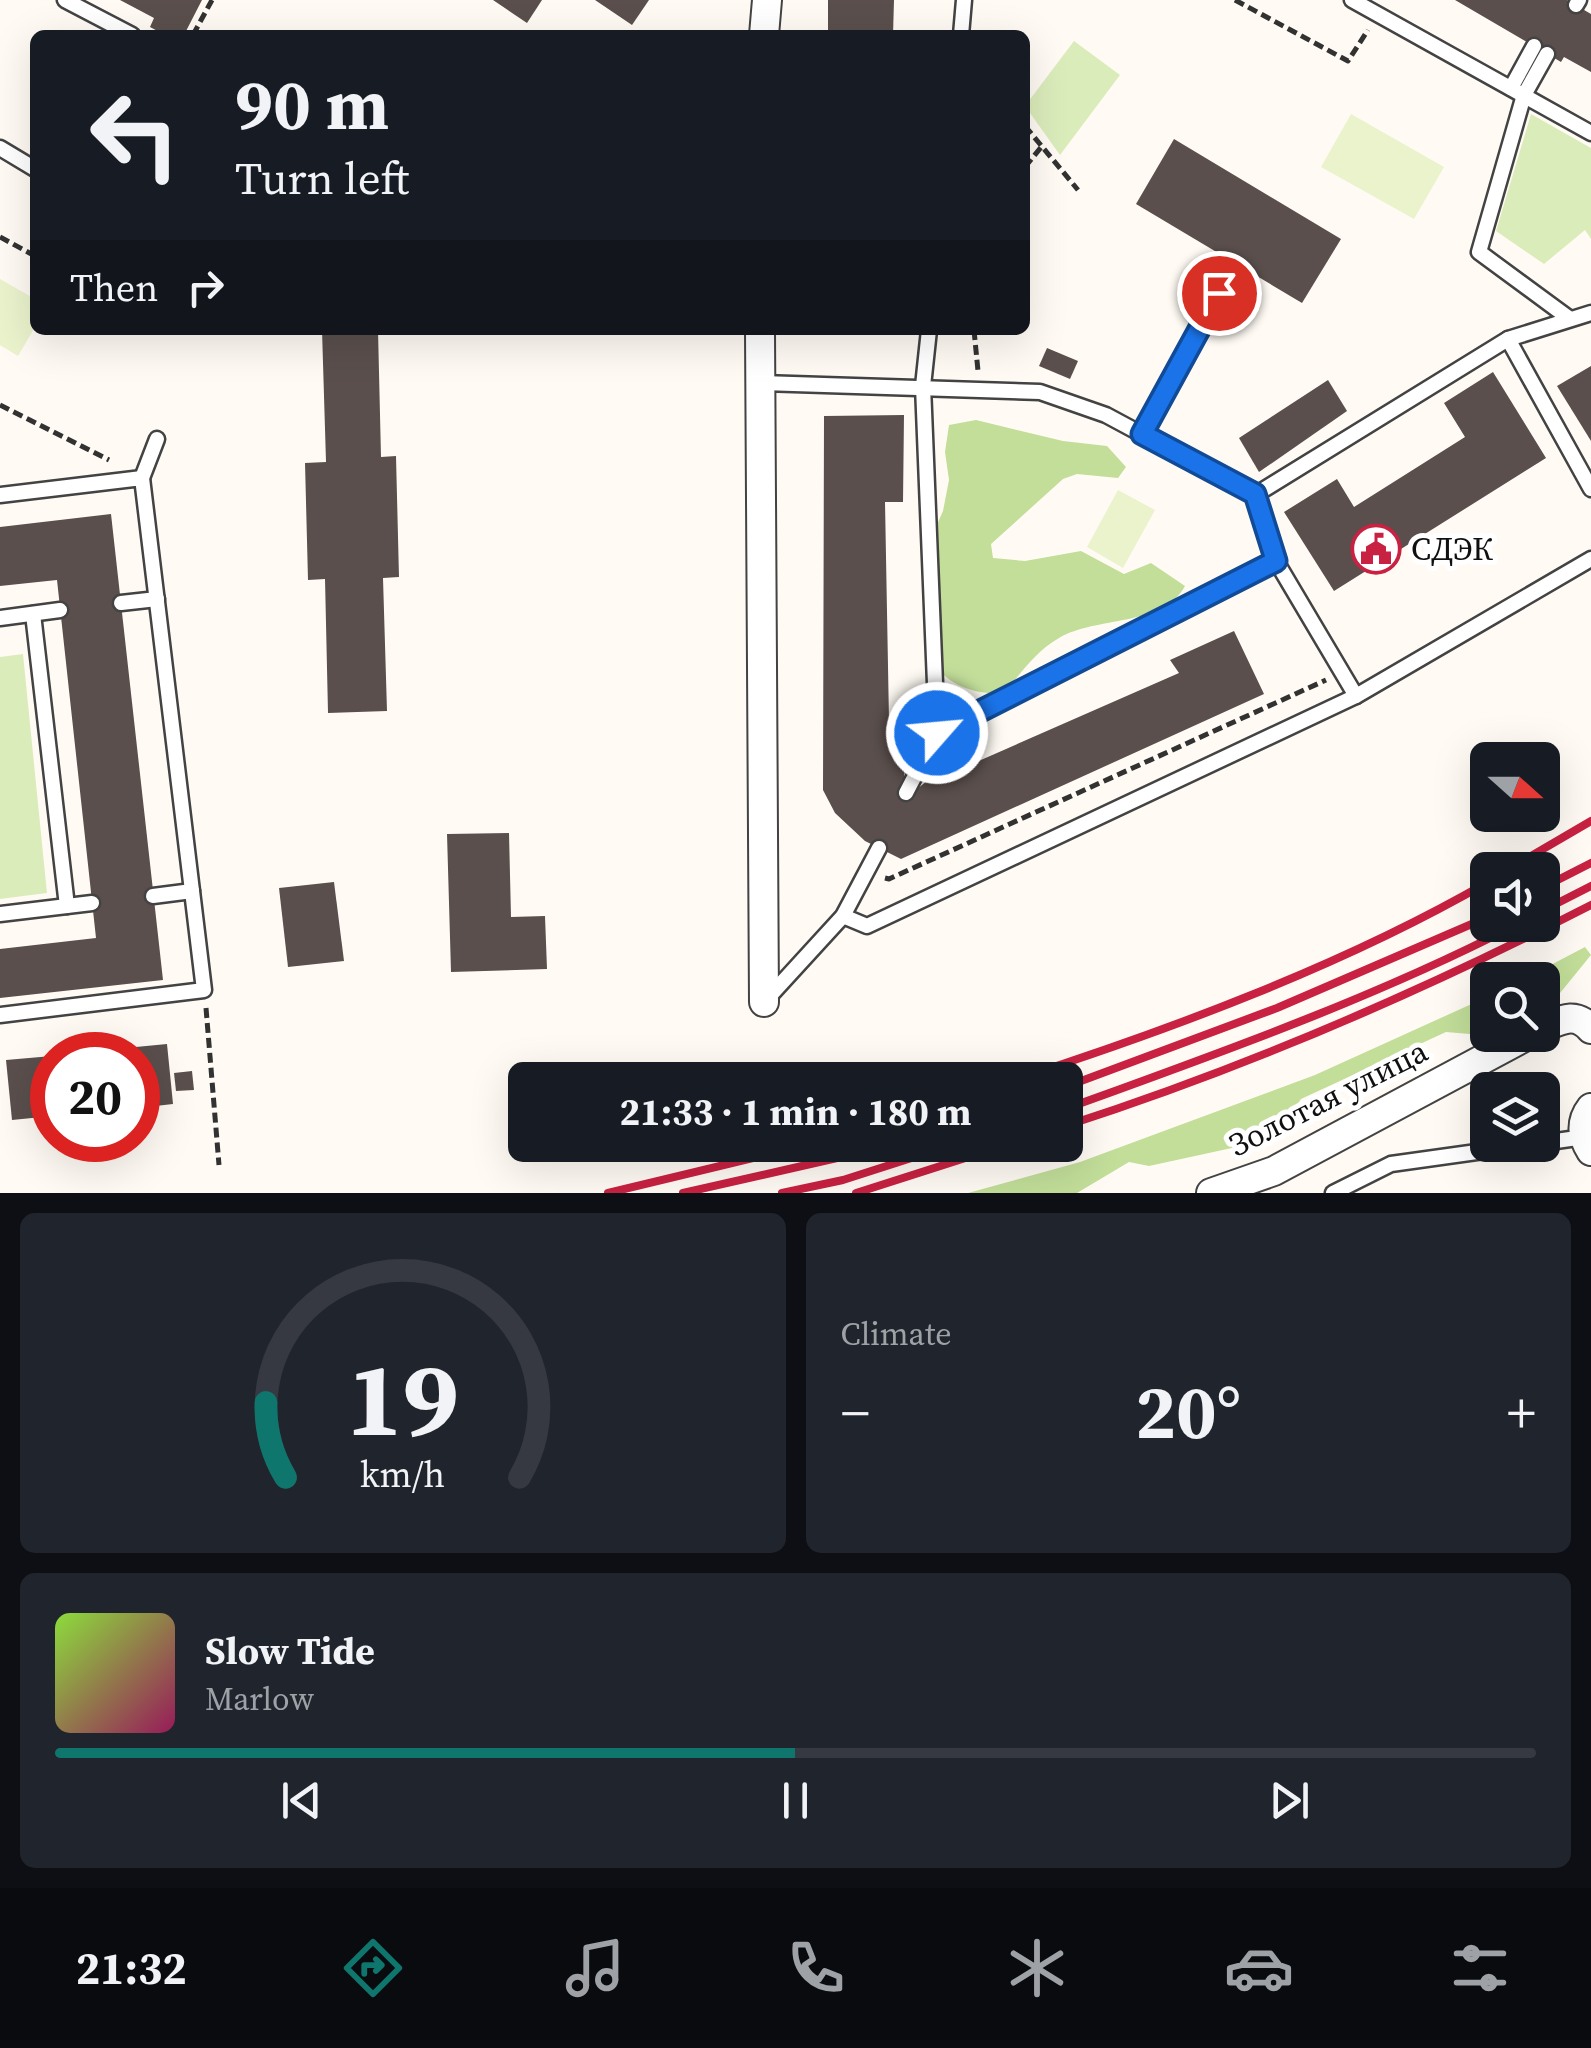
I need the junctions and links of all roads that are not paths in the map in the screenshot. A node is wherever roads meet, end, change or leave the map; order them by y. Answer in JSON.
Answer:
{"nodes":[{"id":1,"x":65,"y":0,"type":"edge"},
{"id":2,"x":767,"y":0,"type":"edge"},
{"id":3,"x":964,"y":0,"type":"edge"},
{"id":4,"x":1352,"y":0,"type":"edge"},
{"id":5,"x":122,"y":30,"type":"edge"},
{"id":6,"x":764,"y":30,"type":"edge"},
{"id":7,"x":961,"y":30,"type":"edge"},
{"id":8,"x":1541,"y":50,"type":"dead end"},
{"id":9,"x":1517,"y":92,"type":"junction"},
{"id":10,"x":1591,"y":133,"type":"edge"},
{"id":11,"x":0,"y":148,"type":"edge"},
{"id":12,"x":30,"y":166,"type":"edge"},
{"id":13,"x":1219,"y":293,"type":"dead end"},
{"id":14,"x":1591,"y":313,"type":"edge"},
{"id":15,"x":1570,"y":320,"type":"junction"},
{"id":16,"x":760,"y":335,"type":"edge"},
{"id":17,"x":929,"y":335,"type":"edge"},
{"id":18,"x":1508,"y":339,"type":"junction"},
{"id":19,"x":760,"y":383,"type":"junction"},
{"id":20,"x":924,"y":386,"type":"junction"},
{"id":21,"x":1142,"y":434,"type":"junction"},
{"id":22,"x":157,"y":439,"type":"dead end"},
{"id":23,"x":142,"y":478,"type":"junction"},
{"id":24,"x":1591,"y":489,"type":"edge"},
{"id":25,"x":1255,"y":494,"type":"junction"},
{"id":26,"x":0,"y":495,"type":"edge"},
{"id":27,"x":1591,"y":559,"type":"edge"},
{"id":28,"x":1276,"y":561,"type":"junction"},
{"id":29,"x":157,"y":599,"type":"junction"},
{"id":30,"x":121,"y":603,"type":"dead end"},
{"id":31,"x":60,"y":610,"type":"dead end"},
{"id":32,"x":32,"y":614,"type":"junction"},
{"id":33,"x":0,"y":618,"type":"edge"},
{"id":34,"x":1356,"y":696,"type":"junction"},
{"id":35,"x":937,"y":733,"type":"junction"},
{"id":36,"x":906,"y":793,"type":"dead end"},
{"id":37,"x":878,"y":848,"type":"dead end"},
{"id":38,"x":192,"y":891,"type":"junction"},
{"id":39,"x":153,"y":896,"type":"dead end"},
{"id":40,"x":92,"y":903,"type":"dead end"},
{"id":41,"x":68,"y":906,"type":"junction"},
{"id":42,"x":0,"y":914,"type":"edge"},
{"id":43,"x":843,"y":916,"type":"junction"},
{"id":44,"x":764,"y":1002,"type":"joint"},
{"id":45,"x":0,"y":1015,"type":"edge"},
{"id":46,"x":1560,"y":1021,"type":"edge"},
{"id":47,"x":1591,"y":1029,"type":"edge"},
{"id":48,"x":1496,"y":1052,"type":"edge"},
{"id":49,"x":1591,"y":1108,"type":"edge"},
{"id":50,"x":1560,"y":1143,"type":"edge"},
{"id":51,"x":1587,"y":1144,"type":"edge"},
{"id":52,"x":1470,"y":1153,"type":"edge"},
{"id":53,"x":1211,"y":1193,"type":"edge"},
{"id":54,"x":1333,"y":1193,"type":"edge"}],
"edges":[{"from":1,"to":5,"type":"lane"},
{"from":2,"to":6,"type":"street"},
{"from":3,"to":7,"type":"lane"},
{"from":4,"to":9,"type":"lane"},
{"from":8,"to":9,"type":"lane"},
{"from":9,"to":10,"type":"lane"},
{"from":9,"to":15,"type":"lane"},
{"from":11,"to":12,"type":"lane"},
{"from":13,"to":21,"type":"lane"},
{"from":14,"to":15,"type":"lane"},
{"from":15,"to":18,"type":"lane"},
{"from":16,"to":19,"type":"street"},
{"from":17,"to":20,"type":"lane"},
{"from":18,"to":24,"type":"lane"},
{"from":18,"to":25,"type":"lane"},
{"from":19,"to":20,"type":"lane"},
{"from":19,"to":44,"type":"street"},
{"from":20,"to":21,"type":"lane"},
{"from":20,"to":35,"type":"lane"},
{"from":21,"to":25,"type":"lane"},
{"from":22,"to":23,"type":"lane"},
{"from":23,"to":26,"type":"lane"},
{"from":23,"to":29,"type":"lane"},
{"from":25,"to":28,"type":"lane"},
{"from":27,"to":34,"type":"lane"},
{"from":28,"to":34,"type":"lane"},
{"from":28,"to":35,"type":"lane"},
{"from":29,"to":30,"type":"lane"},
{"from":29,"to":38,"type":"lane"},
{"from":31,"to":32,"type":"lane"},
{"from":32,"to":33,"type":"lane"},
{"from":32,"to":41,"type":"lane"},
{"from":34,"to":43,"type":"lane"},
{"from":35,"to":36,"type":"lane"},
{"from":37,"to":43,"type":"lane"},
{"from":38,"to":39,"type":"lane"},
{"from":38,"to":45,"type":"lane"},
{"from":40,"to":41,"type":"lane"},
{"from":41,"to":42,"type":"lane"},
{"from":43,"to":44,"type":"lane"},
{"from":46,"to":47,"type":"street"},
{"from":48,"to":53,"type":"street","name":"Золотая улица"},
{"from":49,"to":51,"type":"street"},
{"from":50,"to":51,"type":"lane"},
{"from":52,"to":54,"type":"lane"}]}
